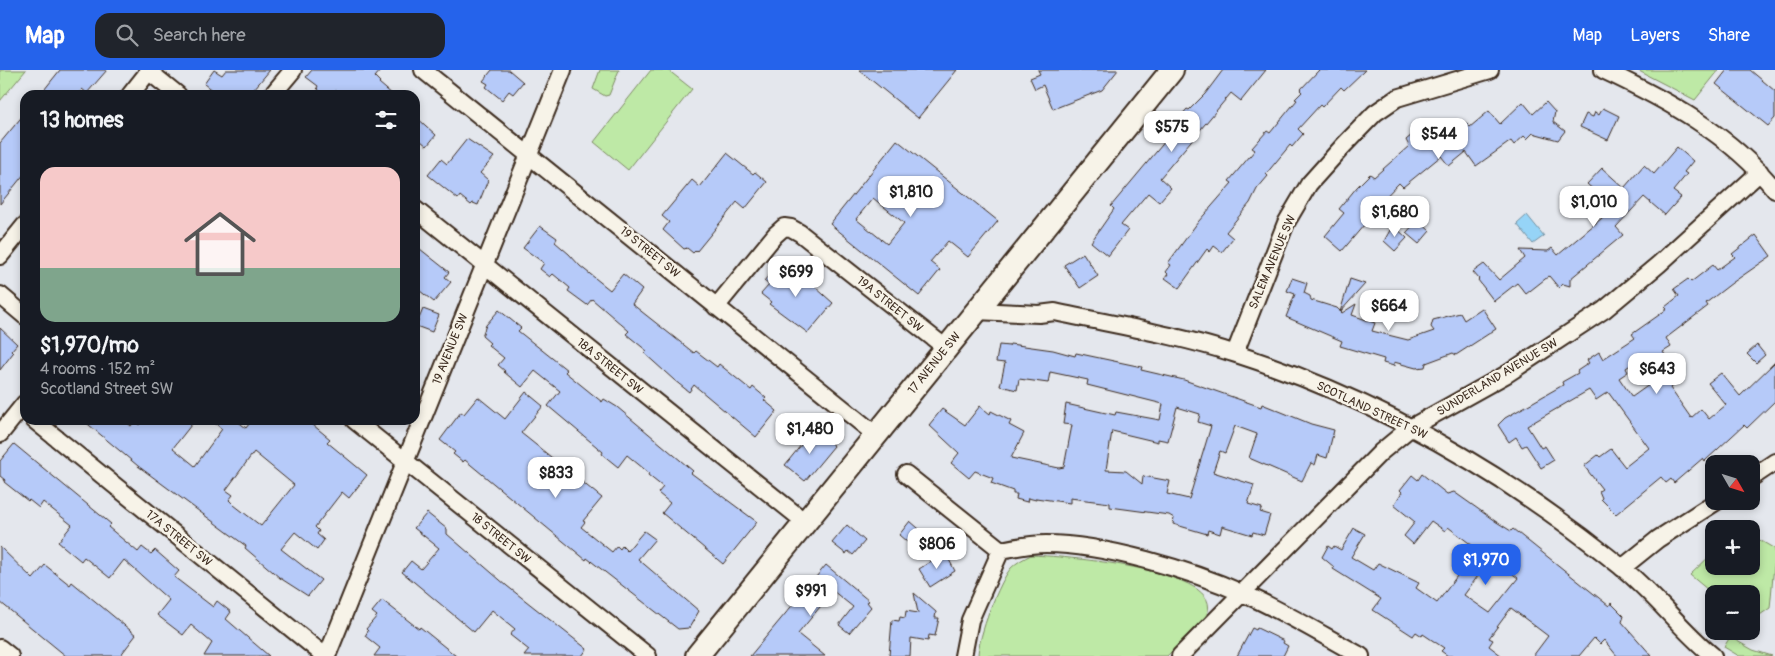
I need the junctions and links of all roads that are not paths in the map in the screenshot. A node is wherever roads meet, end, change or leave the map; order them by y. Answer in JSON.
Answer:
{"nodes":[{"id":1,"x":293,"y":70,"type":"edge"},
{"id":2,"x":563,"y":70,"type":"edge"},
{"id":3,"x":1172,"y":70,"type":"edge"},
{"id":4,"x":1490,"y":70,"type":"edge"},
{"id":5,"x":1603,"y":70,"type":"edge"},
{"id":6,"x":148,"y":71,"type":"edge"},
{"id":7,"x":429,"y":72,"type":"edge"},
{"id":8,"x":134,"y":90,"type":"edge"},
{"id":9,"x":172,"y":90,"type":"edge"},
{"id":10,"x":277,"y":90,"type":"edge"},
{"id":11,"x":529,"y":154,"type":"junction"},
{"id":12,"x":1760,"y":172,"type":"junction"},
{"id":13,"x":1775,"y":190,"type":"edge"},
{"id":14,"x":420,"y":213,"type":"edge"},
{"id":15,"x":20,"y":231,"type":"edge"},
{"id":16,"x":0,"y":256,"type":"edge"},
{"id":17,"x":484,"y":265,"type":"junction"},
{"id":18,"x":0,"y":295,"type":"edge"},
{"id":19,"x":716,"y":306,"type":"junction"},
{"id":20,"x":976,"y":311,"type":"junction"},
{"id":21,"x":20,"y":312,"type":"edge"},
{"id":22,"x":946,"y":348,"type":"junction"},
{"id":23,"x":1235,"y":353,"type":"junction"},
{"id":24,"x":20,"y":411,"type":"edge"},
{"id":25,"x":420,"y":424,"type":"edge"},
{"id":26,"x":40,"y":425,"type":"edge"},
{"id":27,"x":360,"y":425,"type":"edge"},
{"id":28,"x":420,"y":425,"type":"edge"},
{"id":29,"x":1410,"y":428,"type":"junction"},
{"id":30,"x":0,"y":434,"type":"edge"},
{"id":31,"x":876,"y":435,"type":"junction"},
{"id":32,"x":405,"y":461,"type":"junction"},
{"id":33,"x":1775,"y":462,"type":"edge"},
{"id":34,"x":1760,"y":472,"type":"edge"},
{"id":35,"x":906,"y":474,"type":"dead end"},
{"id":36,"x":1705,"y":509,"type":"edge"},
{"id":37,"x":805,"y":522,"type":"junction"},
{"id":38,"x":1001,"y":550,"type":"junction"},
{"id":39,"x":1622,"y":568,"type":"junction"},
{"id":40,"x":1243,"y":593,"type":"junction"},
{"id":41,"x":0,"y":648,"type":"edge"},
{"id":42,"x":1707,"y":653,"type":"edge"},
{"id":43,"x":10,"y":656,"type":"edge"},
{"id":44,"x":326,"y":656,"type":"edge"},
{"id":45,"x":648,"y":656,"type":"edge"},
{"id":46,"x":697,"y":656,"type":"edge"},
{"id":47,"x":963,"y":656,"type":"edge"},
{"id":48,"x":1180,"y":656,"type":"edge"},
{"id":49,"x":1361,"y":656,"type":"edge"}],
"edges":[{"from":1,"to":10,"type":"street"},
{"from":2,"to":11,"type":"street","name":"19 AVENUE SW"},
{"from":3,"to":20,"type":"main road","name":"17 AVENUE SW"},
{"from":4,"to":23,"type":"street","name":"SALEM AVENUE SW"},
{"from":5,"to":12,"type":"street"},
{"from":6,"to":8,"type":"street"},
{"from":6,"to":9,"type":"street"},
{"from":7,"to":11,"type":"street","name":"19 STREET SW"},
{"from":11,"to":17,"type":"street","name":"19 AVENUE SW"},
{"from":11,"to":19,"type":"street","name":"19 STREET SW"},
{"from":12,"to":13,"type":"street"},
{"from":12,"to":29,"type":"street","name":"SUNDERLAND AVENUE SW"},
{"from":14,"to":17,"type":"street","name":"18A STREET SW"},
{"from":15,"to":16,"type":"street"},
{"from":17,"to":25,"type":"street","name":"19 AVENUE SW"},
{"from":17,"to":37,"type":"street","name":"18A STREET SW"},
{"from":18,"to":21,"type":"street"},
{"from":19,"to":22,"type":"street","name":"19A STREET SW"},
{"from":19,"to":31,"type":"street","name":"19 STREET SW"},
{"from":20,"to":22,"type":"main road","name":"17 AVENUE SW"},
{"from":20,"to":23,"type":"street","name":"SCOTLAND STREET SW"},
{"from":22,"to":31,"type":"main road","name":"17 AVENUE SW"},
{"from":23,"to":29,"type":"street","name":"SCOTLAND STREET SW"},
{"from":24,"to":30,"type":"street"},
{"from":26,"to":44,"type":"street","name":"17A STREET SW"},
{"from":27,"to":32,"type":"street","name":"18 STREET SW"},
{"from":28,"to":32,"type":"street","name":"19 AVENUE SW"},
{"from":29,"to":39,"type":"street","name":"SCOTLAND STREET SW"},
{"from":29,"to":40,"type":"street","name":"SUNDERLAND AVENUE SW"},
{"from":31,"to":37,"type":"main road","name":"17 AVENUE SW"},
{"from":32,"to":44,"type":"street","name":"19 AVENUE SW"},
{"from":32,"to":45,"type":"street","name":"18 STREET SW"},
{"from":33,"to":34,"type":"street"},
{"from":35,"to":38,"type":"street"},
{"from":36,"to":39,"type":"street"},
{"from":37,"to":46,"type":"main road","name":"17 AVENUE SW"},
{"from":38,"to":40,"type":"street"},
{"from":38,"to":47,"type":"street"},
{"from":39,"to":42,"type":"street","name":"SCOTLAND STREET SW"},
{"from":40,"to":48,"type":"street","name":"SUNDERLAND AVENUE SW"},
{"from":40,"to":49,"type":"street"},
{"from":41,"to":43,"type":"street"}]}
